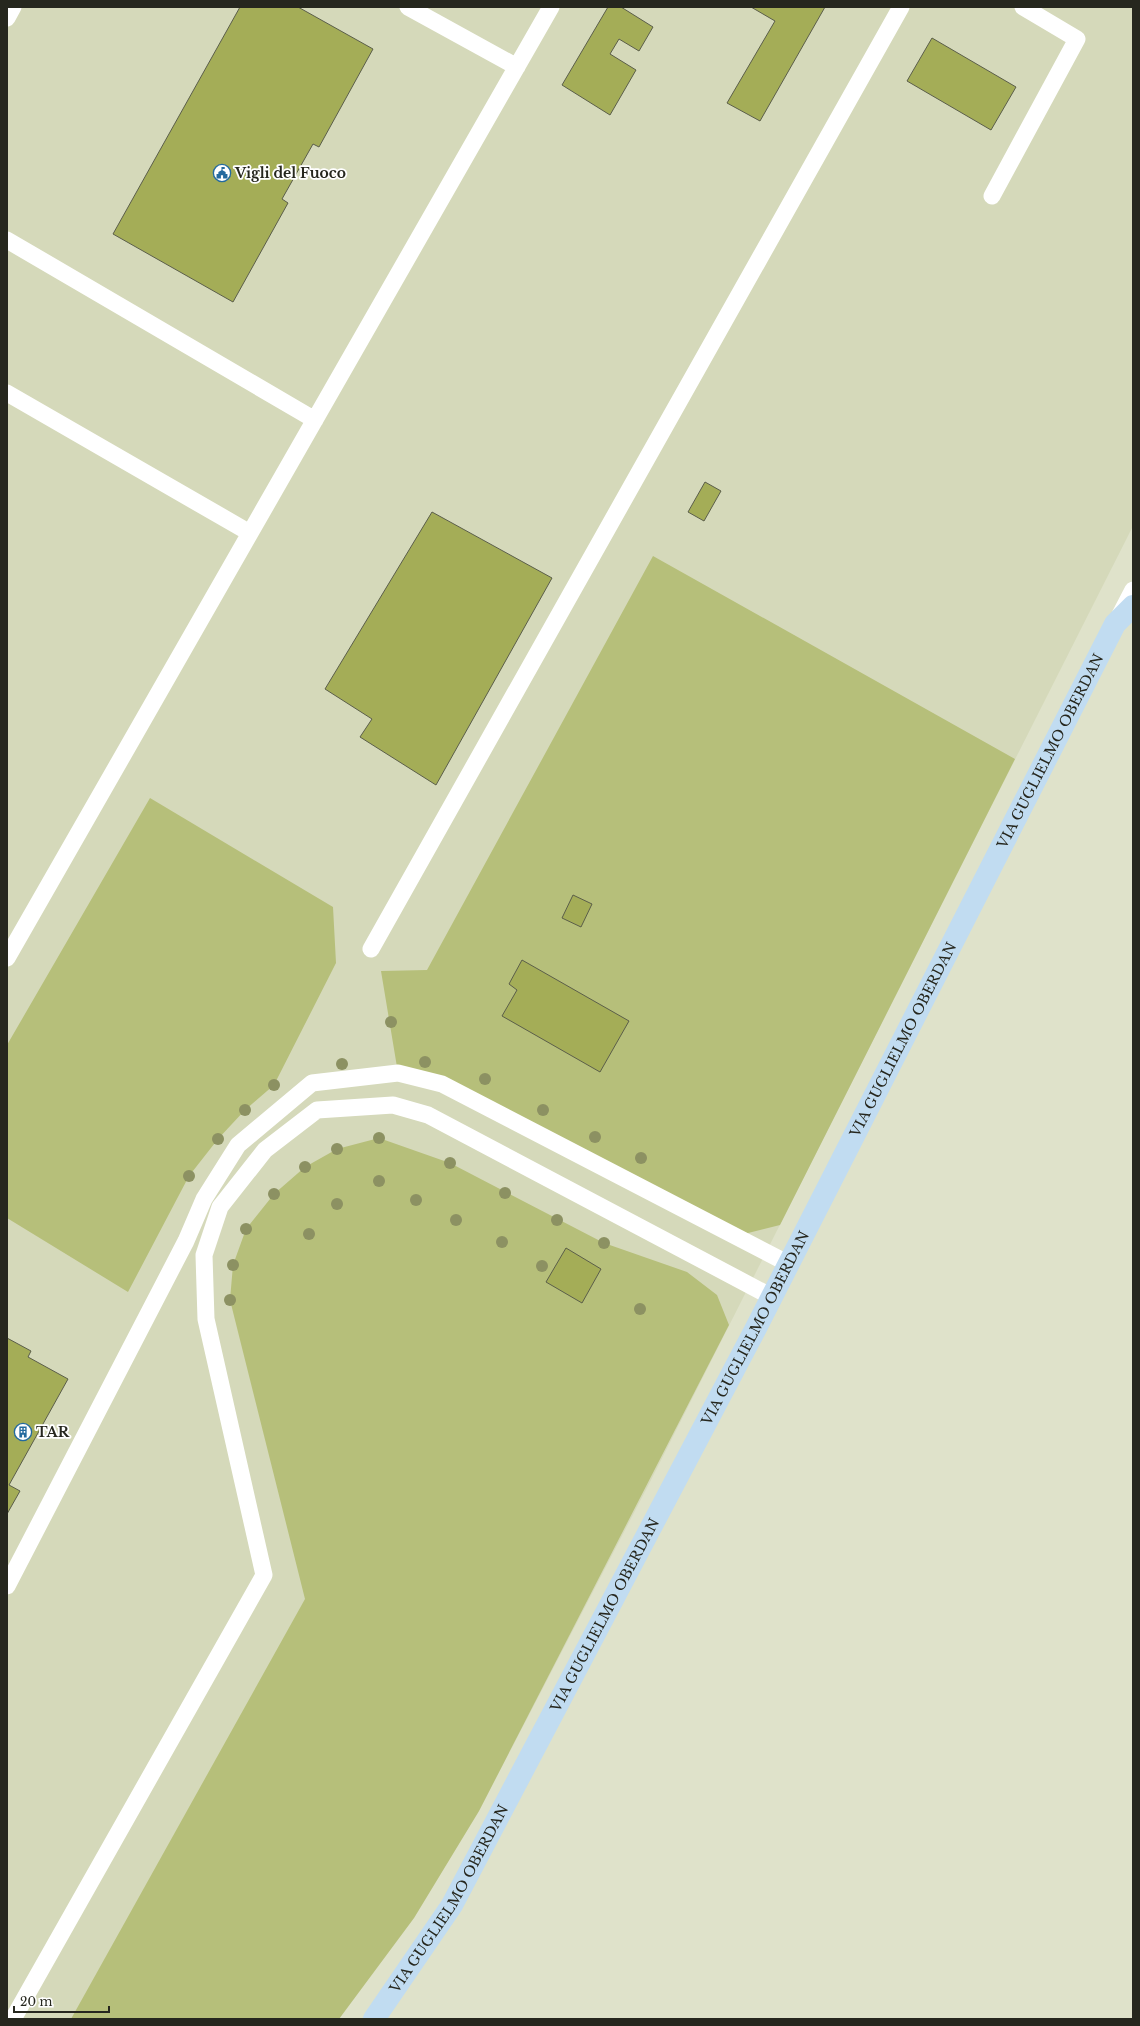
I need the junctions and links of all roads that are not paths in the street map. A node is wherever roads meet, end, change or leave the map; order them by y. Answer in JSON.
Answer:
{"nodes":[{"id":1,"x":14,"y":7,"type":"edge"},
{"id":2,"x":408,"y":7,"type":"edge"},
{"id":3,"x":551,"y":7,"type":"edge"},
{"id":4,"x":901,"y":7,"type":"edge"},
{"id":5,"x":1023,"y":7,"type":"edge"},
{"id":6,"x":7,"y":18,"type":"edge"},
{"id":7,"x":517,"y":67,"type":"junction"},
{"id":8,"x":992,"y":196,"type":"dead end"},
{"id":9,"x":7,"y":240,"type":"edge"},
{"id":10,"x":7,"y":393,"type":"edge"},
{"id":11,"x":315,"y":420,"type":"junction"},
{"id":12,"x":250,"y":533,"type":"junction"},
{"id":13,"x":1133,"y":590,"type":"edge"},
{"id":14,"x":1133,"y":606,"type":"edge"},
{"id":15,"x":1115,"y":624,"type":"junction"},
{"id":16,"x":371,"y":949,"type":"dead end"},
{"id":17,"x":7,"y":958,"type":"edge"},
{"id":18,"x":789,"y":1264,"type":"junction"},
{"id":19,"x":772,"y":1297,"type":"junction"},
{"id":20,"x":7,"y":1586,"type":"edge"},
{"id":21,"x":13,"y":2019,"type":"edge"},
{"id":22,"x":374,"y":2019,"type":"edge"}],
"edges":[{"from":1,"to":6,"type":"lane"},
{"from":2,"to":7,"type":"lane"},
{"from":3,"to":7,"type":"lane"},
{"from":4,"to":16,"type":"lane"},
{"from":5,"to":8,"type":"lane"},
{"from":7,"to":11,"type":"lane"},
{"from":9,"to":11,"type":"lane"},
{"from":10,"to":12,"type":"lane"},
{"from":11,"to":12,"type":"lane"},
{"from":12,"to":17,"type":"lane"},
{"from":13,"to":15,"type":"lane","name":"VIA GUGLIELMO OBERDAN"},
{"from":14,"to":15,"type":"main road","name":"VIA GUGLIELMO OBERDAN"},
{"from":15,"to":18,"type":"main road","name":"VIA GUGLIELMO OBERDAN"},
{"from":18,"to":19,"type":"main road","name":"VIA GUGLIELMO OBERDAN"},
{"from":18,"to":20,"type":"lane"},
{"from":19,"to":21,"type":"lane"},
{"from":19,"to":22,"type":"main road","name":"VIA GUGLIELMO OBERDAN"}]}
